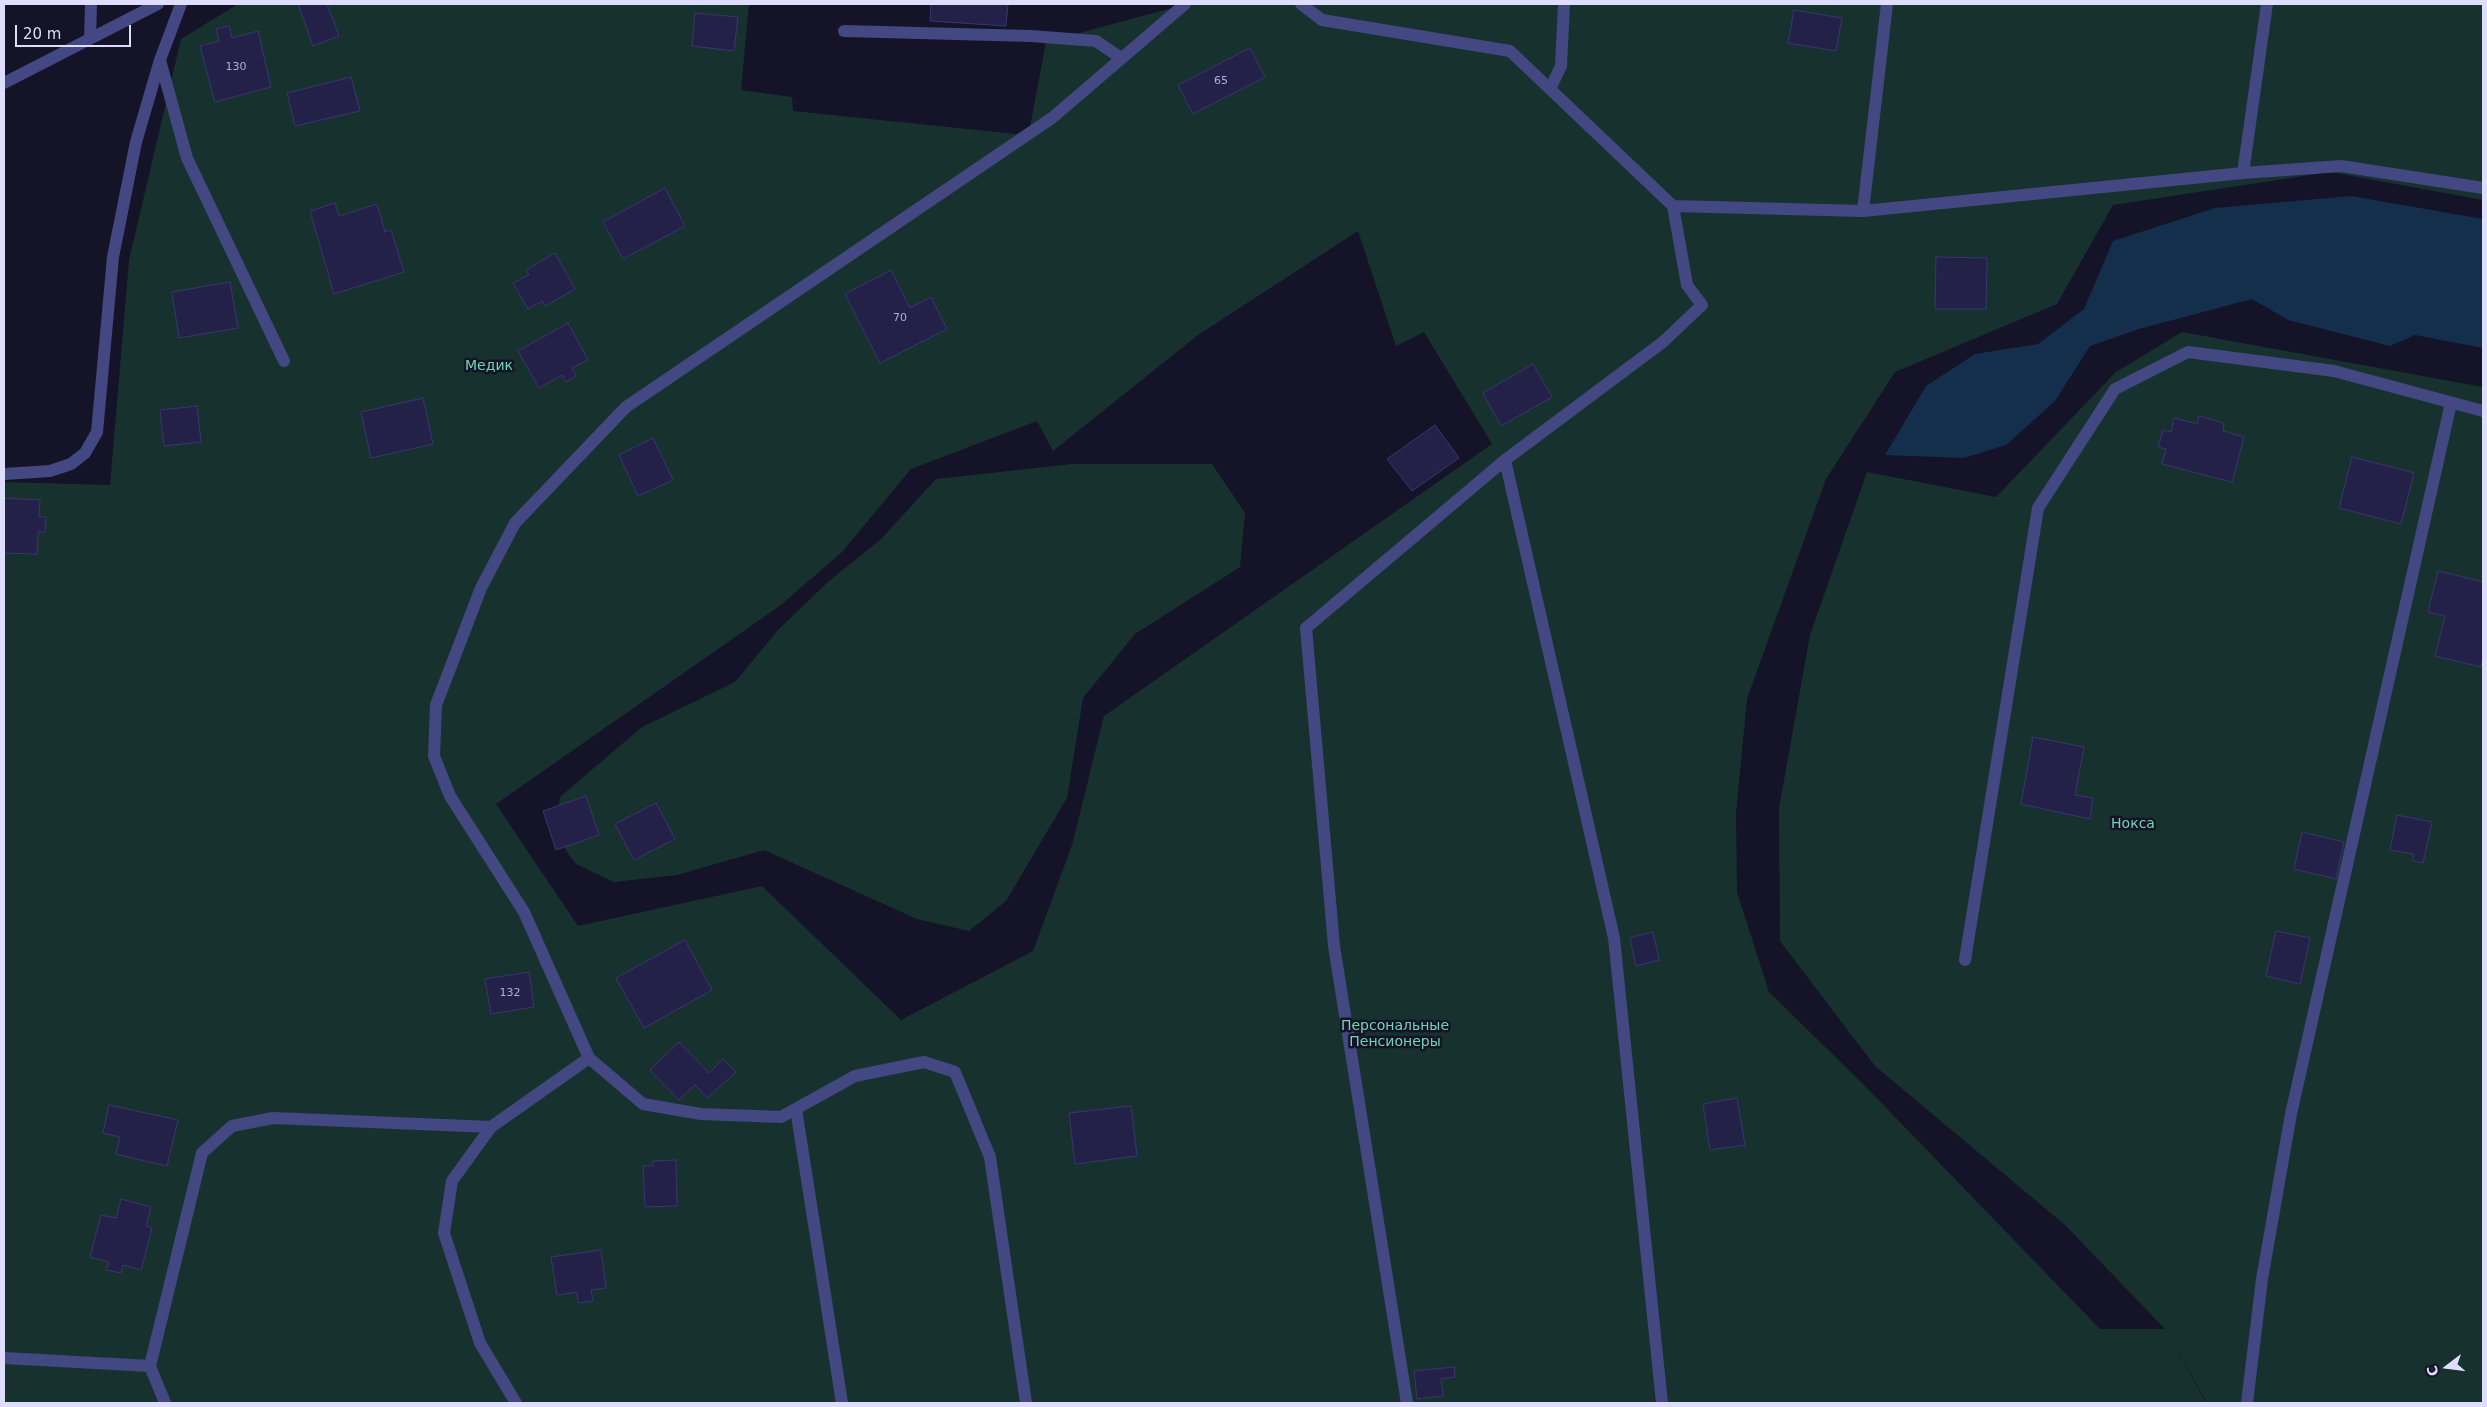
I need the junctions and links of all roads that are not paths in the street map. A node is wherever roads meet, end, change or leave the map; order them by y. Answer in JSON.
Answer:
{"nodes":[{"id":1,"x":91,"y":4,"type":"edge"},
{"id":2,"x":158,"y":4,"type":"edge"},
{"id":3,"x":181,"y":4,"type":"edge"},
{"id":4,"x":1184,"y":4,"type":"edge"},
{"id":5,"x":1301,"y":4,"type":"edge"},
{"id":6,"x":1564,"y":4,"type":"edge"},
{"id":7,"x":1887,"y":4,"type":"edge"},
{"id":8,"x":2267,"y":4,"type":"edge"},
{"id":9,"x":844,"y":31,"type":"dead end"},
{"id":10,"x":90,"y":39,"type":"junction"},
{"id":11,"x":1121,"y":58,"type":"junction"},
{"id":12,"x":160,"y":60,"type":"junction"},
{"id":13,"x":4,"y":83,"type":"edge"},
{"id":14,"x":1550,"y":89,"type":"junction"},
{"id":15,"x":2243,"y":173,"type":"junction"},
{"id":16,"x":2483,"y":188,"type":"edge"},
{"id":17,"x":1673,"y":206,"type":"junction"},
{"id":18,"x":1863,"y":211,"type":"junction"},
{"id":19,"x":284,"y":361,"type":"dead end"},
{"id":20,"x":2451,"y":403,"type":"junction"},
{"id":21,"x":2483,"y":411,"type":"edge"},
{"id":22,"x":1505,"y":460,"type":"junction"},
{"id":23,"x":4,"y":474,"type":"edge"},
{"id":24,"x":1965,"y":960,"type":"dead end"},
{"id":25,"x":589,"y":1058,"type":"junction"},
{"id":26,"x":796,"y":1109,"type":"junction"},
{"id":27,"x":491,"y":1127,"type":"junction"},
{"id":28,"x":4,"y":1358,"type":"edge"},
{"id":29,"x":150,"y":1366,"type":"junction"},
{"id":30,"x":165,"y":1403,"type":"edge"},
{"id":31,"x":516,"y":1403,"type":"edge"},
{"id":32,"x":842,"y":1403,"type":"edge"},
{"id":33,"x":1026,"y":1403,"type":"edge"},
{"id":34,"x":1407,"y":1403,"type":"edge"},
{"id":35,"x":1662,"y":1403,"type":"edge"},
{"id":36,"x":2247,"y":1403,"type":"edge"}],
"edges":[{"from":1,"to":10,"type":"lane"},
{"from":2,"to":10,"type":"lane"},
{"from":3,"to":12,"type":"lane"},
{"from":4,"to":11,"type":"lane"},
{"from":5,"to":14,"type":"lane"},
{"from":6,"to":14,"type":"lane"},
{"from":7,"to":18,"type":"lane"},
{"from":8,"to":15,"type":"lane"},
{"from":9,"to":11,"type":"lane"},
{"from":10,"to":13,"type":"lane"},
{"from":11,"to":25,"type":"lane"},
{"from":12,"to":19,"type":"lane"},
{"from":12,"to":23,"type":"lane"},
{"from":14,"to":17,"type":"lane"},
{"from":15,"to":16,"type":"lane"},
{"from":15,"to":18,"type":"lane"},
{"from":17,"to":18,"type":"lane"},
{"from":17,"to":22,"type":"lane"},
{"from":20,"to":21,"type":"lane"},
{"from":20,"to":24,"type":"lane"},
{"from":20,"to":36,"type":"lane"},
{"from":22,"to":34,"type":"lane"},
{"from":22,"to":35,"type":"lane"},
{"from":25,"to":26,"type":"lane"},
{"from":25,"to":27,"type":"lane"},
{"from":26,"to":32,"type":"lane"},
{"from":26,"to":33,"type":"lane"},
{"from":27,"to":29,"type":"lane"},
{"from":27,"to":31,"type":"lane"},
{"from":28,"to":29,"type":"lane"},
{"from":29,"to":30,"type":"lane"}]}
